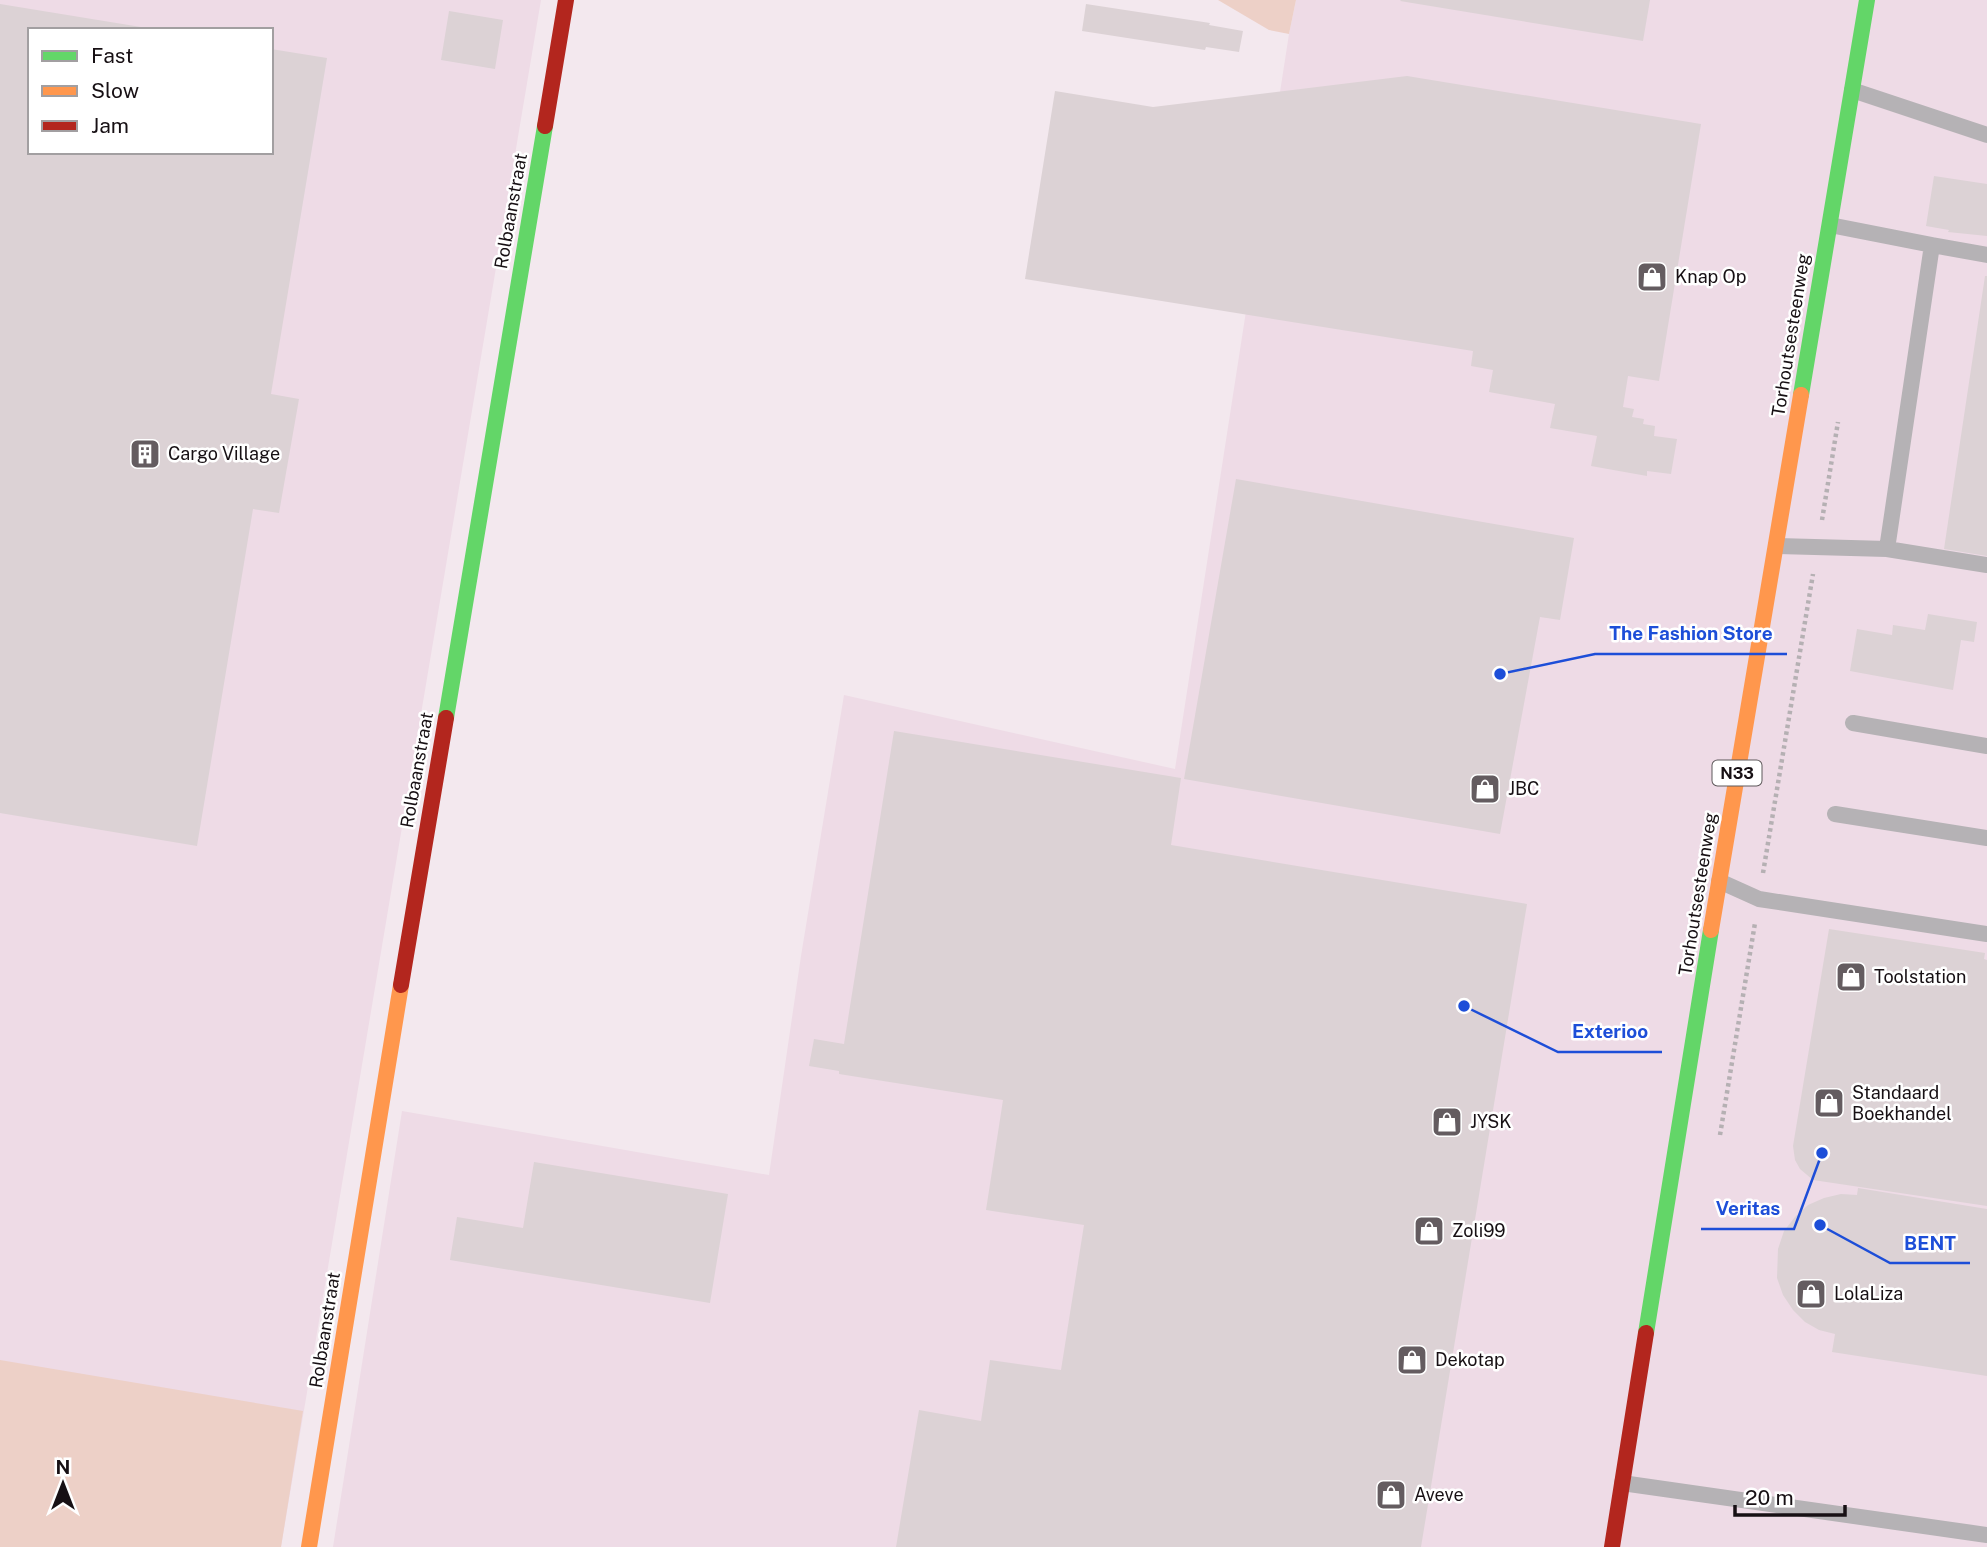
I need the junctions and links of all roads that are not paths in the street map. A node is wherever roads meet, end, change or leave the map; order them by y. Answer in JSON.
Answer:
{"nodes":[{"id":1,"x":566,"y":0,"type":"edge"},
{"id":2,"x":1867,"y":0,"type":"edge"},
{"id":3,"x":1852,"y":90,"type":"junction"},
{"id":4,"x":1987,"y":135,"type":"edge"},
{"id":5,"x":1829,"y":225,"type":"junction"},
{"id":6,"x":1932,"y":245,"type":"junction"},
{"id":7,"x":1987,"y":255,"type":"edge"},
{"id":8,"x":1776,"y":546,"type":"junction"},
{"id":9,"x":1887,"y":549,"type":"junction"},
{"id":10,"x":1987,"y":565,"type":"edge"},
{"id":11,"x":1853,"y":723,"type":"dead end"},
{"id":12,"x":1987,"y":746,"type":"edge"},
{"id":13,"x":1835,"y":814,"type":"dead end"},
{"id":14,"x":1987,"y":838,"type":"edge"},
{"id":15,"x":1719,"y":881,"type":"junction"},
{"id":16,"x":1987,"y":934,"type":"edge"},
{"id":17,"x":1622,"y":1483,"type":"junction"},
{"id":18,"x":1987,"y":1535,"type":"edge"},
{"id":19,"x":309,"y":1547,"type":"edge"},
{"id":20,"x":1612,"y":1547,"type":"edge"}],
"edges":[{"from":1,"to":19,"type":"main road","name":"Rolbaanstraat"},
{"from":2,"to":3,"type":"main road","name":"Torhoutsesteenweg","number":"N33"},
{"from":3,"to":4,"type":"lane"},
{"from":3,"to":5,"type":"main road","name":"Torhoutsesteenweg","number":"N33"},
{"from":5,"to":6,"type":"lane"},
{"from":5,"to":8,"type":"main road","name":"Torhoutsesteenweg","number":"N33"},
{"from":6,"to":7,"type":"lane"},
{"from":6,"to":9,"type":"lane"},
{"from":8,"to":9,"type":"lane"},
{"from":8,"to":15,"type":"main road","name":"Torhoutsesteenweg","number":"N33"},
{"from":9,"to":10,"type":"lane"},
{"from":11,"to":12,"type":"lane"},
{"from":13,"to":14,"type":"lane"},
{"from":15,"to":16,"type":"lane"},
{"from":15,"to":17,"type":"main road","name":"Torhoutsesteenweg","number":"N33"},
{"from":17,"to":18,"type":"lane"},
{"from":17,"to":20,"type":"main road","name":"Torhoutsesteenweg","number":"N33"}]}
